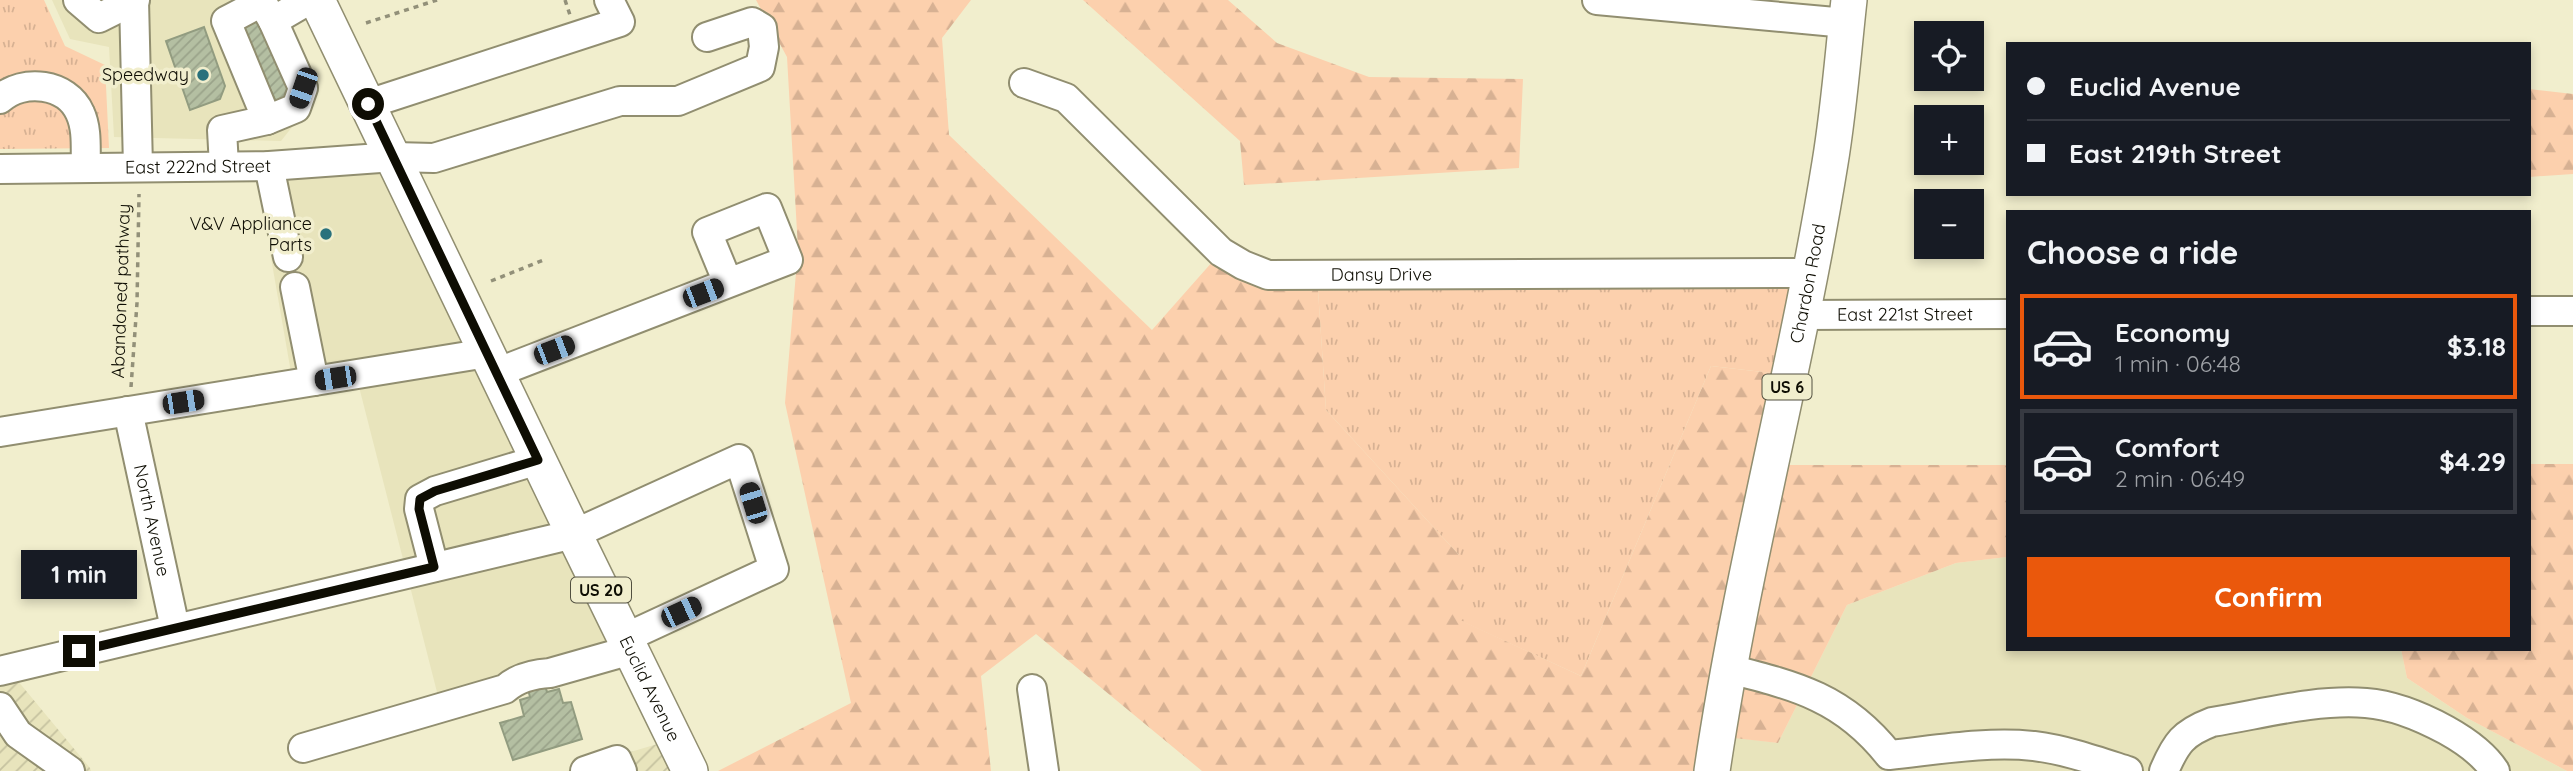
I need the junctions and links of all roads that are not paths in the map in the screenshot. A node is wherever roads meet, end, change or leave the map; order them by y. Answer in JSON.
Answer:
{"nodes":[{"id":1,"x":78,"y":0,"type":"edge"},
{"id":2,"x":134,"y":0,"type":"edge"},
{"id":3,"x":309,"y":0,"type":"edge"},
{"id":4,"x":317,"y":0,"type":"edge"},
{"id":5,"x":609,"y":0,"type":"edge"},
{"id":6,"x":1597,"y":0,"type":"edge"},
{"id":7,"x":1847,"y":12,"type":"edge"},
{"id":8,"x":273,"y":21,"type":"junction"},
{"id":9,"x":707,"y":37,"type":"dead end"},
{"id":10,"x":1024,"y":83,"type":"dead end"},
{"id":11,"x":0,"y":99,"type":"edge"},
{"id":12,"x":368,"y":104,"type":"junction"},
{"id":13,"x":267,"y":120,"type":"junction"},
{"id":14,"x":394,"y":157,"type":"junction"},
{"id":15,"x":224,"y":166,"type":"junction"},
{"id":16,"x":270,"y":166,"type":"junction"},
{"id":17,"x":86,"y":168,"type":"junction"},
{"id":18,"x":0,"y":169,"type":"edge"},
{"id":19,"x":138,"y":181,"type":"junction"},
{"id":20,"x":288,"y":257,"type":"dead end"},
{"id":21,"x":1810,"y":273,"type":"junction"},
{"id":22,"x":728,"y":283,"type":"dead end"},
{"id":23,"x":295,"y":287,"type":"dead end"},
{"id":24,"x":2531,"y":311,"type":"edge"},
{"id":25,"x":2573,"y":311,"type":"edge"},
{"id":26,"x":2006,"y":314,"type":"edge"},
{"id":27,"x":1801,"y":316,"type":"junction"},
{"id":28,"x":492,"y":363,"type":"junction"},
{"id":29,"x":314,"y":381,"type":"junction"},
{"id":30,"x":129,"y":400,"type":"junction"},
{"id":31,"x":0,"y":432,"type":"edge"},
{"id":32,"x":538,"y":460,"type":"junction"},
{"id":33,"x":574,"y":534,"type":"junction"},
{"id":34,"x":434,"y":567,"type":"junction"},
{"id":35,"x":175,"y":628,"type":"junction"},
{"id":36,"x":628,"y":644,"type":"junction"},
{"id":37,"x":1729,"y":669,"type":"junction"},
{"id":38,"x":0,"y":671,"type":"edge"},
{"id":39,"x":1032,"y":688,"type":"dead end"},
{"id":40,"x":0,"y":707,"type":"edge"},
{"id":41,"x":303,"y":748,"type":"dead end"},
{"id":42,"x":1894,"y":763,"type":"edge"},
{"id":43,"x":70,"y":771,"type":"edge"},
{"id":44,"x":585,"y":771,"type":"edge"},
{"id":45,"x":622,"y":771,"type":"edge"},
{"id":46,"x":690,"y":771,"type":"edge"},
{"id":47,"x":1044,"y":771,"type":"edge"},
{"id":48,"x":1712,"y":771,"type":"edge"},
{"id":49,"x":2128,"y":771,"type":"edge"},
{"id":50,"x":2164,"y":771,"type":"edge"},
{"id":51,"x":2495,"y":771,"type":"edge"}],
"edges":[{"from":1,"to":2,"type":"street"},
{"from":2,"to":19,"type":"street"},
{"from":3,"to":8,"type":"street"},
{"from":4,"to":12,"type":"main road","name":"Euclid Avenue","number":"US 20"},
{"from":5,"to":12,"type":"street"},
{"from":6,"to":7,"type":"street"},
{"from":7,"to":21,"type":"main road","name":"Chardon Road","number":"US 6"},
{"from":8,"to":13,"type":"street"},
{"from":8,"to":13,"type":"street"},
{"from":9,"to":14,"type":"street","name":"East 222nd Street"},
{"from":10,"to":21,"type":"street","name":"Dansy Drive"},
{"from":11,"to":17,"type":"street"},
{"from":12,"to":14,"type":"main road","name":"Euclid Avenue","number":"US 20"},
{"from":13,"to":15,"type":"street"},
{"from":14,"to":16,"type":"street","name":"East 222nd Street"},
{"from":14,"to":28,"type":"main road","name":"Euclid Avenue","number":"US 20"},
{"from":15,"to":16,"type":"street","name":"East 222nd Street"},
{"from":15,"to":19,"type":"street","name":"East 222nd Street"},
{"from":16,"to":20,"type":"street"},
{"from":17,"to":18,"type":"street","name":"East 222nd Street"},
{"from":17,"to":19,"type":"street","name":"East 222nd Street"},
{"from":21,"to":27,"type":"main road","name":"Chardon Road","number":"US 6"},
{"from":22,"to":28,"type":"street"},
{"from":23,"to":29,"type":"street"},
{"from":24,"to":25,"type":"street"},
{"from":26,"to":27,"type":"street","name":"East 221st Street"},
{"from":27,"to":37,"type":"main road","name":"Chardon Road","number":"US 6"},
{"from":28,"to":29,"type":"street"},
{"from":28,"to":32,"type":"main road","name":"Euclid Avenue","number":"US 20"},
{"from":29,"to":30,"type":"street"},
{"from":30,"to":31,"type":"street"},
{"from":30,"to":35,"type":"street","name":"North Avenue"},
{"from":32,"to":33,"type":"main road","name":"Euclid Avenue","number":"US 20"},
{"from":32,"to":34,"type":"street"},
{"from":33,"to":34,"type":"street"},
{"from":33,"to":36,"type":"main road","name":"Euclid Avenue","number":"US 20"},
{"from":33,"to":36,"type":"street"},
{"from":34,"to":35,"type":"street"},
{"from":35,"to":38,"type":"street"},
{"from":36,"to":41,"type":"street"},
{"from":36,"to":46,"type":"main road","name":"Euclid Avenue","number":"US 20"},
{"from":37,"to":42,"type":"street"},
{"from":37,"to":48,"type":"main road","name":"Chardon Road","number":"US 6"},
{"from":39,"to":47,"type":"street"},
{"from":40,"to":43,"type":"street"},
{"from":42,"to":49,"type":"street"},
{"from":44,"to":45,"type":"street"},
{"from":50,"to":51,"type":"street"}]}
